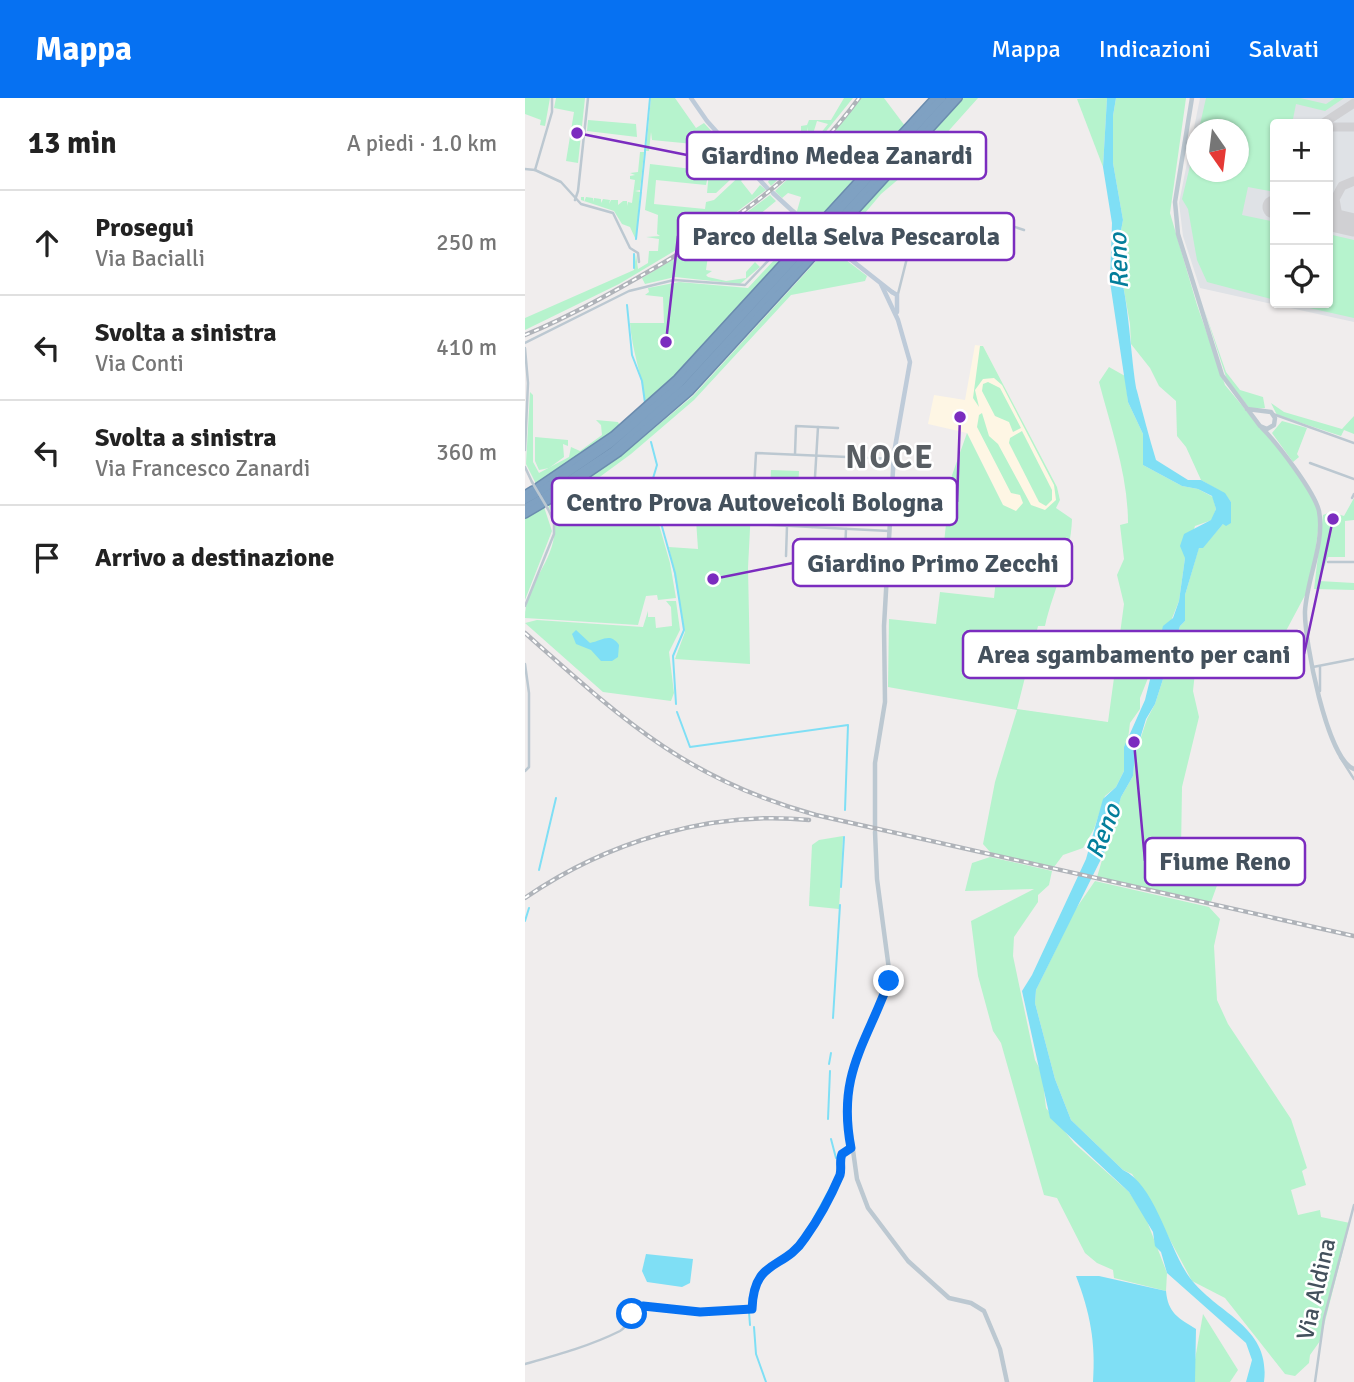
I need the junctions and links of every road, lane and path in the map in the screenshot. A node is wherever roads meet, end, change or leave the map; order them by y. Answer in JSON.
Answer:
{"nodes":[{"id":1,"x":552,"y":98,"type":"edge"},
{"id":2,"x":588,"y":98,"type":"edge"},
{"id":3,"x":691,"y":98,"type":"edge"},
{"id":4,"x":935,"y":98,"type":"edge"},
{"id":5,"x":942,"y":98,"type":"edge"},
{"id":6,"x":951,"y":98,"type":"edge"},
{"id":7,"x":958,"y":98,"type":"edge"},
{"id":8,"x":1192,"y":98,"type":"edge"},
{"id":9,"x":525,"y":170,"type":"edge"},
{"id":10,"x":535,"y":170,"type":"junction"},
{"id":11,"x":575,"y":200,"type":"junction"},
{"id":12,"x":804,"y":223,"type":"junction"},
{"id":13,"x":811,"y":228,"type":"dead end"},
{"id":14,"x":1024,"y":230,"type":"dead end"},
{"id":15,"x":831,"y":244,"type":"dead end"},
{"id":16,"x":639,"y":262,"type":"dead end"},
{"id":17,"x":893,"y":296,"type":"junction"},
{"id":18,"x":525,"y":343,"type":"edge"},
{"id":19,"x":525,"y":348,"type":"edge"},
{"id":20,"x":1247,"y":409,"type":"junction"},
{"id":21,"x":1261,"y":412,"type":"junction"},
{"id":22,"x":1273,"y":414,"type":"junction"},
{"id":23,"x":1286,"y":418,"type":"junction"},
{"id":24,"x":1257,"y":420,"type":"junction"},
{"id":25,"x":1273,"y":426,"type":"junction"},
{"id":26,"x":818,"y":427,"type":"junction"},
{"id":27,"x":1261,"y":427,"type":"junction"},
{"id":28,"x":838,"y":428,"type":"dead end"},
{"id":29,"x":1354,"y":443,"type":"edge"},
{"id":30,"x":525,"y":450,"type":"edge"},
{"id":31,"x":1279,"y":450,"type":"junction"},
{"id":32,"x":795,"y":455,"type":"junction"},
{"id":33,"x":816,"y":456,"type":"junction"},
{"id":34,"x":893,"y":459,"type":"junction"},
{"id":35,"x":1310,"y":463,"type":"dead end"},
{"id":36,"x":525,"y":467,"type":"edge"},
{"id":37,"x":1354,"y":479,"type":"edge"},
{"id":38,"x":815,"y":484,"type":"junction"},
{"id":39,"x":891,"y":487,"type":"junction"},
{"id":40,"x":525,"y":495,"type":"edge"},
{"id":41,"x":540,"y":496,"type":"junction"},
{"id":42,"x":525,"y":500,"type":"edge"},
{"id":43,"x":813,"y":500,"type":"junction"},
{"id":44,"x":891,"y":504,"type":"junction"},
{"id":45,"x":525,"y":508,"type":"edge"},
{"id":46,"x":525,"y":514,"type":"edge"},
{"id":47,"x":787,"y":526,"type":"junction"},
{"id":48,"x":812,"y":527,"type":"junction"},
{"id":49,"x":846,"y":529,"type":"junction"},
{"id":50,"x":889,"y":531,"type":"junction"},
{"id":51,"x":845,"y":553,"type":"dead end"},
{"id":52,"x":786,"y":556,"type":"dead end"},
{"id":53,"x":1328,"y":562,"type":"dead end"},
{"id":54,"x":1354,"y":562,"type":"edge"},
{"id":55,"x":525,"y":606,"type":"edge"},
{"id":56,"x":1309,"y":652,"type":"junction"},
{"id":57,"x":1354,"y":659,"type":"edge"},
{"id":58,"x":525,"y":664,"type":"edge"},
{"id":59,"x":1320,"y":665,"type":"junction"},
{"id":60,"x":1312,"y":668,"type":"junction"},
{"id":61,"x":1320,"y":694,"type":"junction"},
{"id":62,"x":1340,"y":757,"type":"junction"},
{"id":63,"x":1354,"y":769,"type":"edge"},
{"id":64,"x":525,"y":771,"type":"edge"},
{"id":65,"x":1354,"y":779,"type":"edge"},
{"id":66,"x":851,"y":1148,"type":"junction"},
{"id":67,"x":1354,"y":1205,"type":"edge"},
{"id":68,"x":525,"y":1364,"type":"edge"},
{"id":69,"x":1007,"y":1382,"type":"edge"},
{"id":70,"x":1315,"y":1382,"type":"edge"}],
"edges":[{"from":1,"to":10,"type":"street"},
{"from":2,"to":11,"type":"street"},
{"from":3,"to":12,"type":"main road"},
{"from":4,"to":41,"type":"highway"},
{"from":5,"to":41,"type":"highway"},
{"from":6,"to":41,"type":"highway"},
{"from":7,"to":41,"type":"highway"},
{"from":8,"to":20,"type":"street"},
{"from":9,"to":10,"type":"street"},
{"from":10,"to":11,"type":"street"},
{"from":11,"to":16,"type":"street"},
{"from":12,"to":13,"type":"main road"},
{"from":12,"to":18,"type":"street"},
{"from":14,"to":17,"type":"street"},
{"from":15,"to":17,"type":"main road"},
{"from":17,"to":34,"type":"main road"},
{"from":19,"to":30,"type":"street"},
{"from":20,"to":21,"type":"street"},
{"from":20,"to":24,"type":"street"},
{"from":21,"to":22,"type":"street"},
{"from":21,"to":24,"type":"street"},
{"from":22,"to":23,"type":"street"},
{"from":22,"to":25,"type":"street"},
{"from":23,"to":25,"type":"street"},
{"from":23,"to":29,"type":"street"},
{"from":24,"to":27,"type":"street"},
{"from":25,"to":27,"type":"street"},
{"from":25,"to":31,"type":"street"},
{"from":26,"to":28,"type":"street"},
{"from":26,"to":32,"type":"street"},
{"from":26,"to":33,"type":"street"},
{"from":27,"to":31,"type":"street"},
{"from":31,"to":56,"type":"street"},
{"from":32,"to":33,"type":"street"},
{"from":32,"to":47,"type":"street"},
{"from":33,"to":34,"type":"street"},
{"from":33,"to":38,"type":"street"},
{"from":34,"to":39,"type":"main road"},
{"from":35,"to":37,"type":"street"},
{"from":36,"to":41,"type":"street"},
{"from":38,"to":39,"type":"street"},
{"from":38,"to":43,"type":"street"},
{"from":39,"to":44,"type":"main road"},
{"from":40,"to":41,"type":"highway"},
{"from":41,"to":42,"type":"highway"},
{"from":41,"to":45,"type":"highway"},
{"from":41,"to":46,"type":"highway"},
{"from":41,"to":55,"type":"street"},
{"from":43,"to":44,"type":"street"},
{"from":43,"to":48,"type":"street"},
{"from":44,"to":50,"type":"street"},
{"from":47,"to":48,"type":"street"},
{"from":47,"to":52,"type":"street"},
{"from":48,"to":49,"type":"street"},
{"from":49,"to":50,"type":"street"},
{"from":49,"to":51,"type":"street"},
{"from":50,"to":66,"type":"street"},
{"from":53,"to":54,"type":"street"},
{"from":56,"to":59,"type":"street"},
{"from":56,"to":60,"type":"street"},
{"from":57,"to":59,"type":"street"},
{"from":58,"to":64,"type":"street"},
{"from":59,"to":60,"type":"street"},
{"from":59,"to":61,"type":"street"},
{"from":60,"to":61,"type":"street"},
{"from":61,"to":62,"type":"street"},
{"from":62,"to":63,"type":"street"},
{"from":62,"to":65,"type":"street"},
{"from":66,"to":68,"type":"street"},
{"from":66,"to":69,"type":"street"},
{"from":67,"to":70,"type":"street","name":"Via Aldina"}]}
